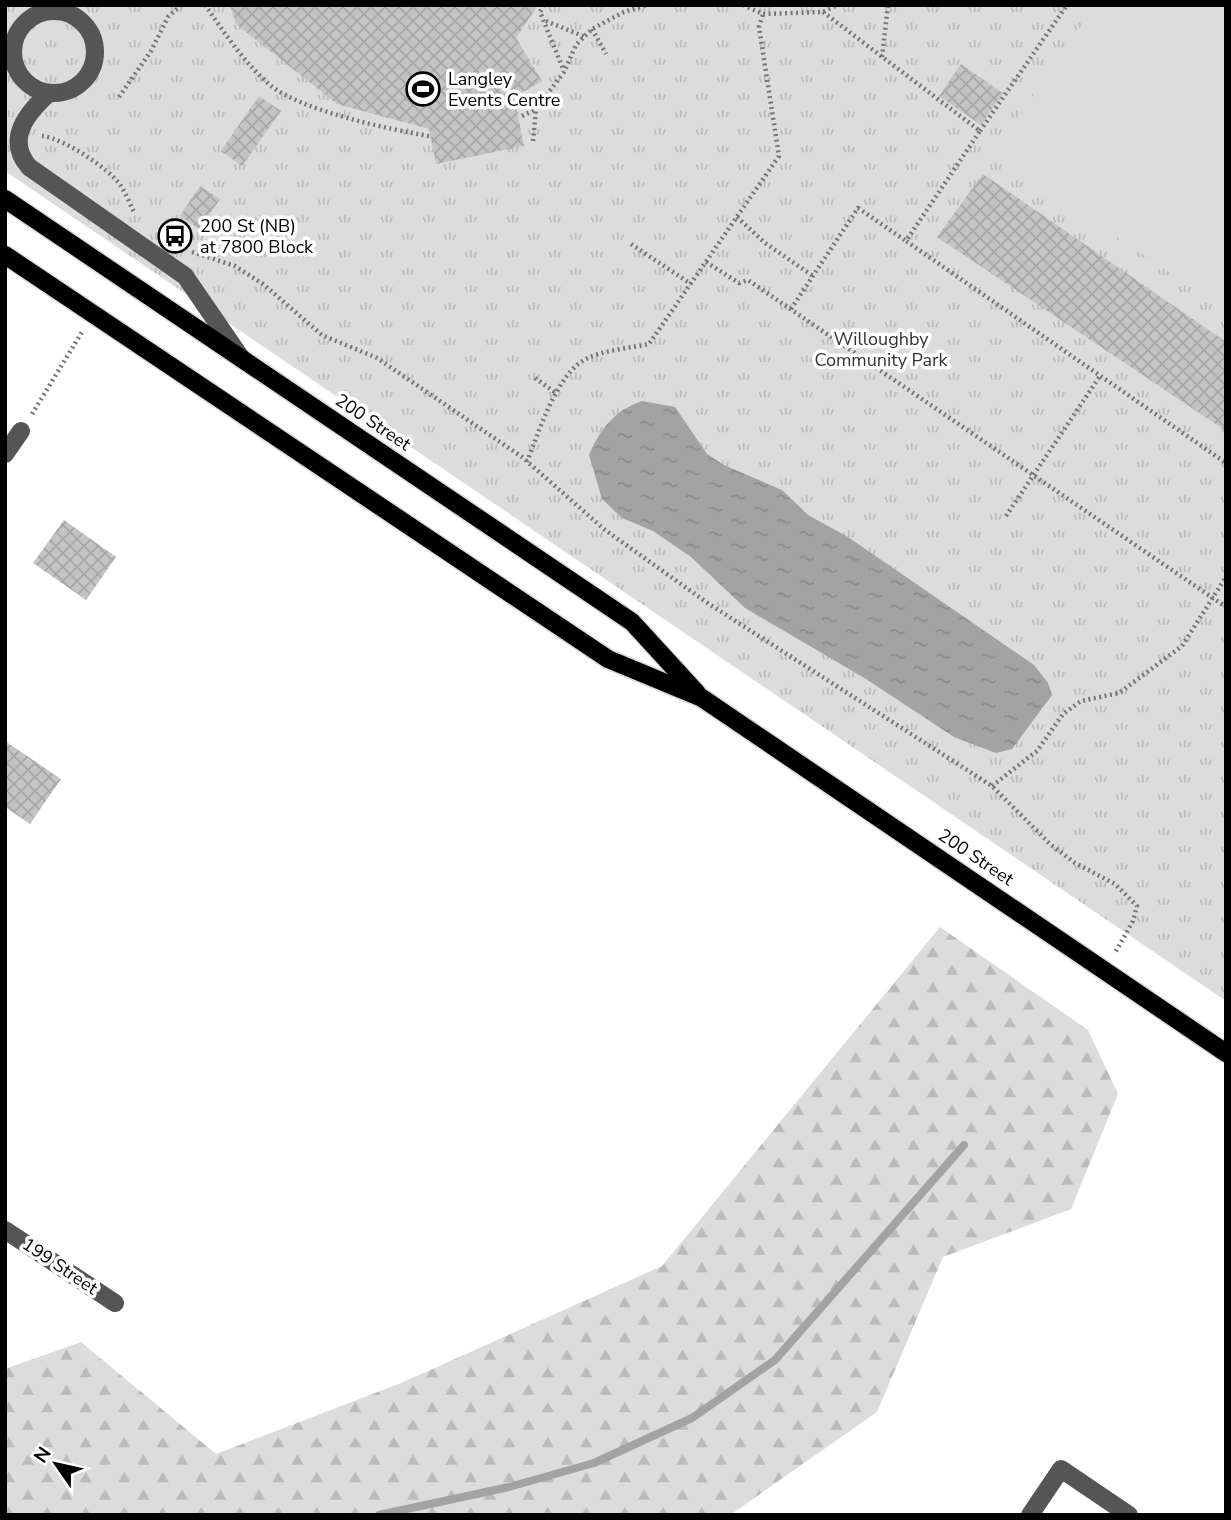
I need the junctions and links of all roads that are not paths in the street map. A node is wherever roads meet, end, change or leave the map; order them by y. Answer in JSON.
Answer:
{"nodes":[{"id":1,"x":48,"y":9,"type":"edge"},
{"id":2,"x":82,"y":14,"type":"edge"},
{"id":3,"x":10,"y":68,"type":"edge"},
{"id":4,"x":49,"y":93,"type":"junction"},
{"id":5,"x":5,"y":199,"type":"edge"},
{"id":6,"x":5,"y":255,"type":"edge"},
{"id":7,"x":242,"y":359,"type":"junction"},
{"id":8,"x":21,"y":431,"type":"road end"},
{"id":9,"x":5,"y":454,"type":"edge"},
{"id":10,"x":702,"y":698,"type":"junction"},
{"id":11,"x":1226,"y":1053,"type":"edge"},
{"id":12,"x":5,"y":1230,"type":"edge"},
{"id":13,"x":115,"y":1303,"type":"dead end"},
{"id":14,"x":1030,"y":1515,"type":"edge"},
{"id":15,"x":1129,"y":1515,"type":"edge"}],
"edges":[{"from":1,"to":2,"type":"street"},
{"from":1,"to":3,"type":"street"},
{"from":2,"to":4,"type":"street"},
{"from":3,"to":4,"type":"street"},
{"from":4,"to":7,"type":"street"},
{"from":5,"to":7,"type":"main road","name":"200 Street"},
{"from":6,"to":10,"type":"main road","name":"200 Street"},
{"from":7,"to":10,"type":"main road","name":"200 Street"},
{"from":8,"to":9,"type":"street"},
{"from":10,"to":11,"type":"main road","name":"200 Street"},
{"from":12,"to":13,"type":"street","name":"199 Street"},
{"from":14,"to":15,"type":"street"}]}
